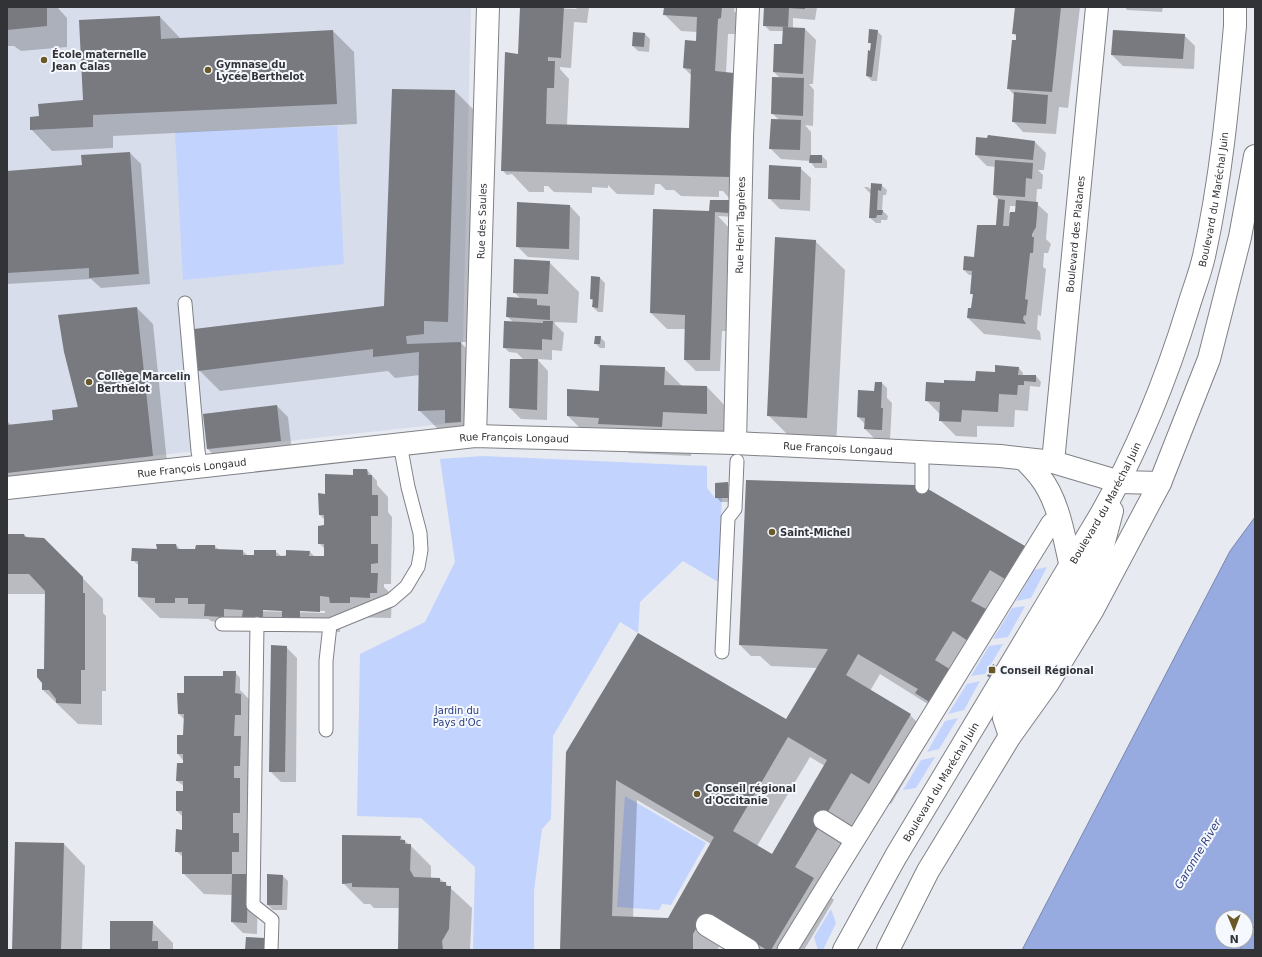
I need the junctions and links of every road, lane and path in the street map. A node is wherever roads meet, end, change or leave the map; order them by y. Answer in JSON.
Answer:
{"nodes":[{"id":1,"x":488,"y":7,"type":"edge"},
{"id":2,"x":748,"y":7,"type":"edge"},
{"id":3,"x":1097,"y":7,"type":"edge"},
{"id":4,"x":1235,"y":7,"type":"edge"},
{"id":5,"x":1255,"y":156,"type":"edge"},
{"id":6,"x":185,"y":303,"type":"dead end"},
{"id":7,"x":475,"y":436,"type":"junction"},
{"id":8,"x":400,"y":444,"type":"junction"},
{"id":9,"x":736,"y":452,"type":"junction"},
{"id":10,"x":922,"y":452,"type":"junction"},
{"id":11,"x":1024,"y":458,"type":"junction"},
{"id":12,"x":1053,"y":462,"type":"junction"},
{"id":13,"x":201,"y":468,"type":"junction"},
{"id":14,"x":1120,"y":482,"type":"junction"},
{"id":15,"x":1160,"y":482,"type":"junction"},
{"id":16,"x":922,"y":487,"type":"dead end"},
{"id":17,"x":7,"y":488,"type":"edge"},
{"id":18,"x":1051,"y":523,"type":"dead end"},
{"id":19,"x":1070,"y":567,"type":"junction"},
{"id":20,"x":222,"y":624,"type":"dead end"},
{"id":21,"x":257,"y":624,"type":"junction"},
{"id":22,"x":330,"y":625,"type":"junction"},
{"id":23,"x":722,"y":652,"type":"dead end"},
{"id":24,"x":326,"y":730,"type":"dead end"},
{"id":25,"x":1010,"y":736,"type":"junction"},
{"id":26,"x":823,"y":820,"type":"dead end"},
{"id":27,"x":855,"y":840,"type":"junction"},
{"id":28,"x":707,"y":925,"type":"dead end"},
{"id":29,"x":271,"y":950,"type":"edge"},
{"id":30,"x":748,"y":950,"type":"edge"},
{"id":31,"x":787,"y":950,"type":"edge"},
{"id":32,"x":844,"y":950,"type":"edge"},
{"id":33,"x":888,"y":950,"type":"edge"}],
"edges":[{"from":1,"to":7,"type":"street","name":"Rue des Saules"},
{"from":2,"to":9,"type":"street","name":"Rue Henri Tagnères"},
{"from":3,"to":12,"type":"street","name":"Boulevard des Platanes"},
{"from":4,"to":14,"type":"street","name":"Boulevard du Maréchal Juin"},
{"from":5,"to":15,"type":"street"},
{"from":6,"to":13,"type":"lane"},
{"from":7,"to":8,"type":"street","name":"Rue François Longaud"},
{"from":7,"to":9,"type":"street","name":"Rue François Longaud"},
{"from":8,"to":13,"type":"street","name":"Rue François Longaud"},
{"from":8,"to":22,"type":"lane"},
{"from":9,"to":10,"type":"street","name":"Rue François Longaud"},
{"from":9,"to":23,"type":"lane"},
{"from":10,"to":11,"type":"street","name":"Rue François Longaud"},
{"from":10,"to":16,"type":"lane"},
{"from":11,"to":12,"type":"street","name":"Rue François Longaud"},
{"from":11,"to":19,"type":"street"},
{"from":12,"to":14,"type":"street","name":"Rue François Longaud"},
{"from":13,"to":17,"type":"street","name":"Rue François Longaud"},
{"from":14,"to":15,"type":"street","name":"Rue François Longaud"},
{"from":14,"to":19,"type":"street","name":"Boulevard du Maréchal Juin"},
{"from":14,"to":25,"type":"street"},
{"from":15,"to":25,"type":"street"},
{"from":18,"to":27,"type":"street"},
{"from":19,"to":32,"type":"street","name":"Boulevard du Maréchal Juin"},
{"from":20,"to":21,"type":"lane"},
{"from":21,"to":22,"type":"lane"},
{"from":21,"to":29,"type":"lane"},
{"from":22,"to":24,"type":"lane"},
{"from":25,"to":33,"type":"street"},
{"from":26,"to":27,"type":"street"},
{"from":27,"to":31,"type":"street"},
{"from":28,"to":30,"type":"street"}]}
